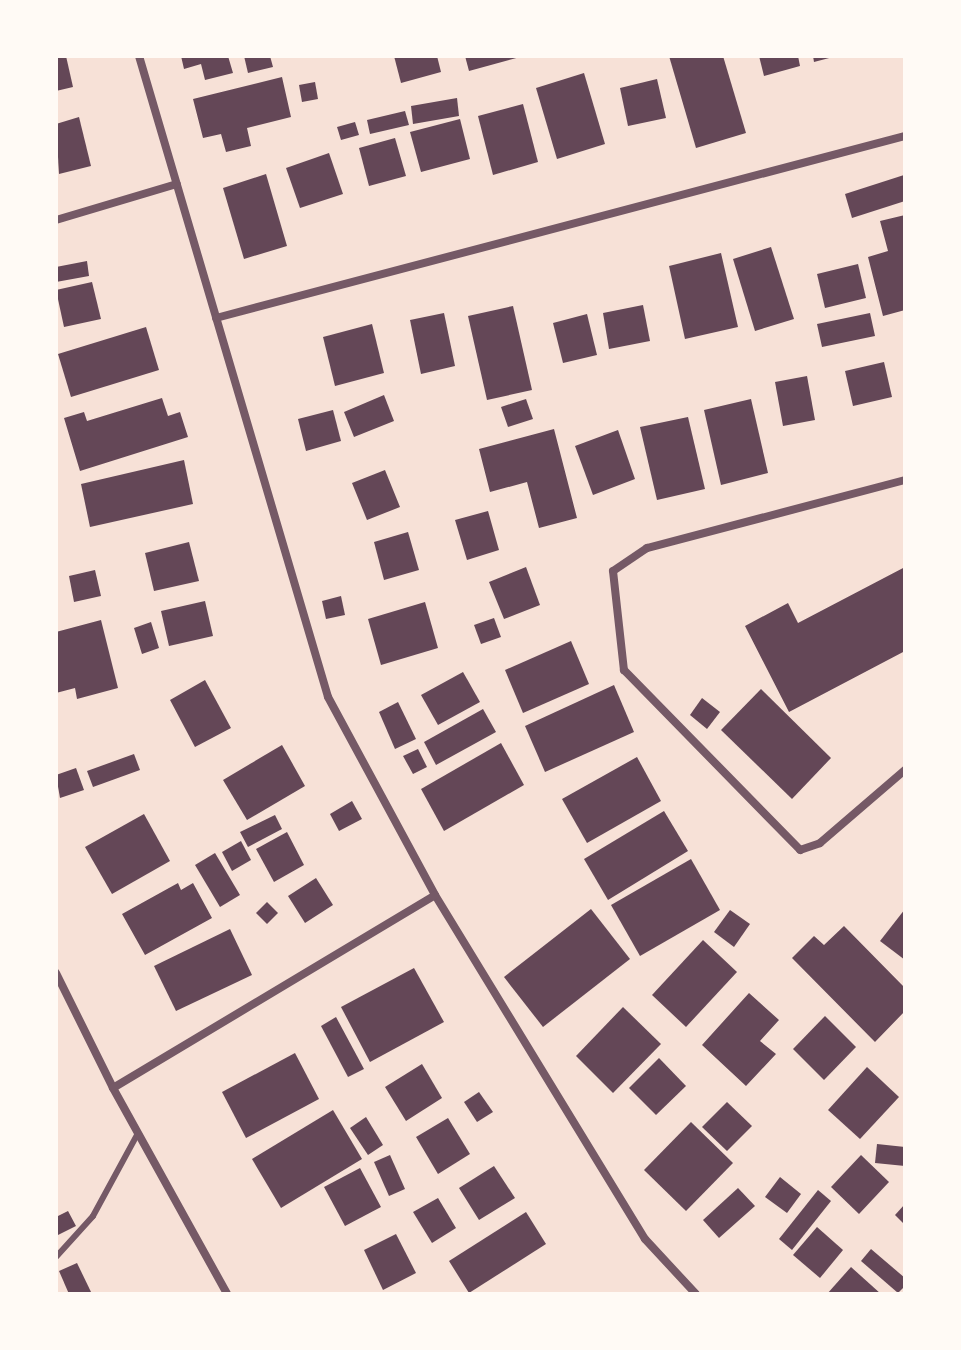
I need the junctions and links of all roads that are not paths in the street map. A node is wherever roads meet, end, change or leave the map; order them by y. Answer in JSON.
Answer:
{"nodes":[{"id":1,"x":139,"y":56,"type":"edge"},
{"id":2,"x":905,"y":136,"type":"edge"},
{"id":3,"x":177,"y":184,"type":"junction"},
{"id":4,"x":56,"y":220,"type":"edge"},
{"id":5,"x":216,"y":318,"type":"junction"},
{"id":6,"x":905,"y":480,"type":"edge"},
{"id":7,"x":905,"y":770,"type":"edge"},
{"id":8,"x":435,"y":895,"type":"junction"},
{"id":9,"x":56,"y":973,"type":"edge"},
{"id":10,"x":113,"y":1088,"type":"junction"},
{"id":11,"x":138,"y":1133,"type":"junction"},
{"id":12,"x":56,"y":1257,"type":"edge"},
{"id":13,"x":227,"y":1294,"type":"edge"},
{"id":14,"x":696,"y":1294,"type":"edge"}],
"edges":[{"from":1,"to":3,"type":"street"},
{"from":2,"to":5,"type":"street"},
{"from":3,"to":4,"type":"street"},
{"from":3,"to":5,"type":"street"},
{"from":5,"to":8,"type":"street"},
{"from":6,"to":7,"type":"street"},
{"from":8,"to":10,"type":"street"},
{"from":8,"to":14,"type":"street"},
{"from":9,"to":10,"type":"street"},
{"from":10,"to":11,"type":"street"},
{"from":11,"to":12,"type":"lane"},
{"from":11,"to":13,"type":"street"}]}
